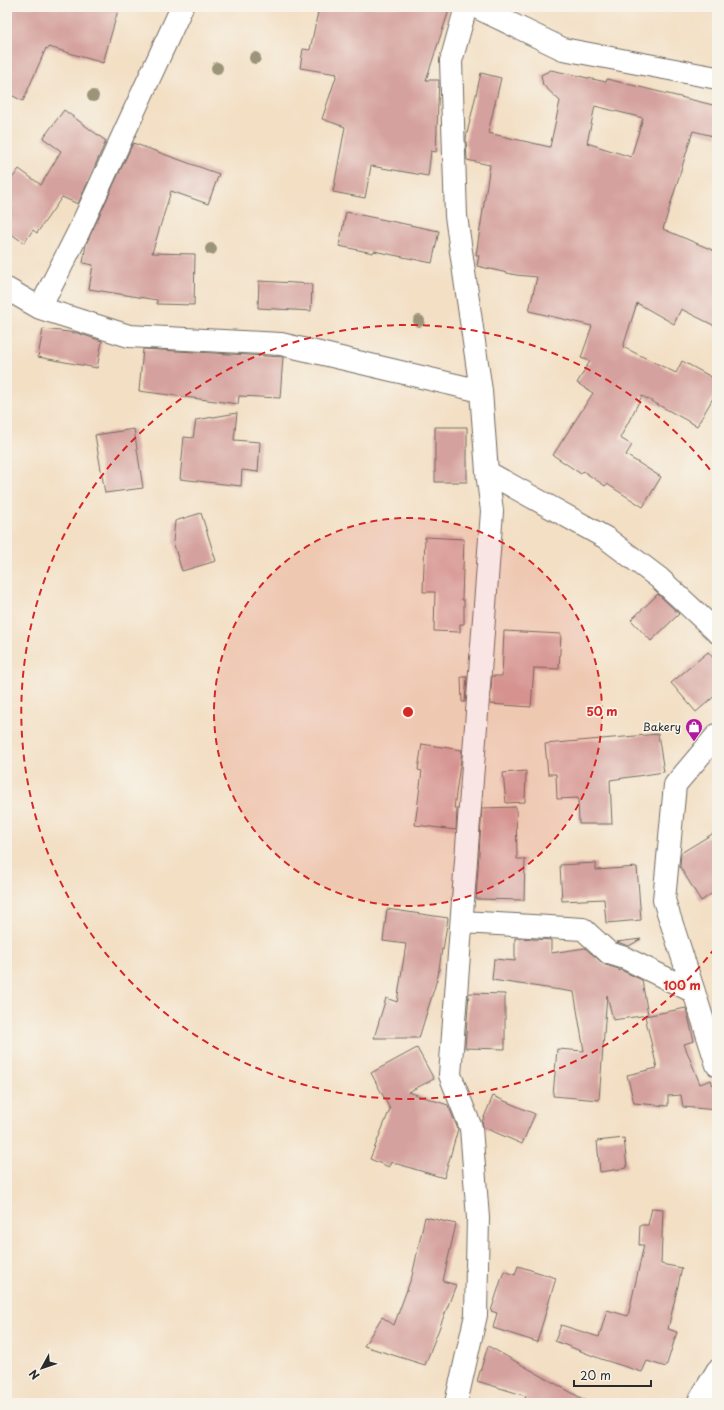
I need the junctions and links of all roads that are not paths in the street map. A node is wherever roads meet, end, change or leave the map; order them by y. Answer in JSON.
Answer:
{"nodes":[{"id":1,"x":182,"y":7,"type":"edge"},
{"id":2,"x":466,"y":7,"type":"edge"},
{"id":3,"x":476,"y":7,"type":"edge"},
{"id":4,"x":716,"y":75,"type":"edge"},
{"id":5,"x":7,"y":289,"type":"edge"},
{"id":6,"x":40,"y":308,"type":"junction"},
{"id":7,"x":481,"y":392,"type":"junction"},
{"id":8,"x":488,"y":472,"type":"junction"},
{"id":9,"x":717,"y":632,"type":"edge"},
{"id":10,"x":717,"y":735,"type":"edge"},
{"id":11,"x":462,"y":922,"type":"junction"},
{"id":12,"x":694,"y":992,"type":"junction"},
{"id":13,"x":717,"y":1065,"type":"edge"},
{"id":14,"x":717,"y":1371,"type":"edge"},
{"id":15,"x":456,"y":1403,"type":"edge"},
{"id":16,"x":698,"y":1403,"type":"edge"}],
"edges":[{"from":1,"to":6,"type":"street"},
{"from":2,"to":7,"type":"street"},
{"from":3,"to":4,"type":"street"},
{"from":5,"to":6,"type":"street"},
{"from":6,"to":7,"type":"street"},
{"from":7,"to":8,"type":"street"},
{"from":8,"to":9,"type":"street"},
{"from":8,"to":11,"type":"street"},
{"from":10,"to":12,"type":"street"},
{"from":11,"to":12,"type":"street"},
{"from":11,"to":15,"type":"street"},
{"from":12,"to":13,"type":"street"},
{"from":14,"to":16,"type":"street"}]}
